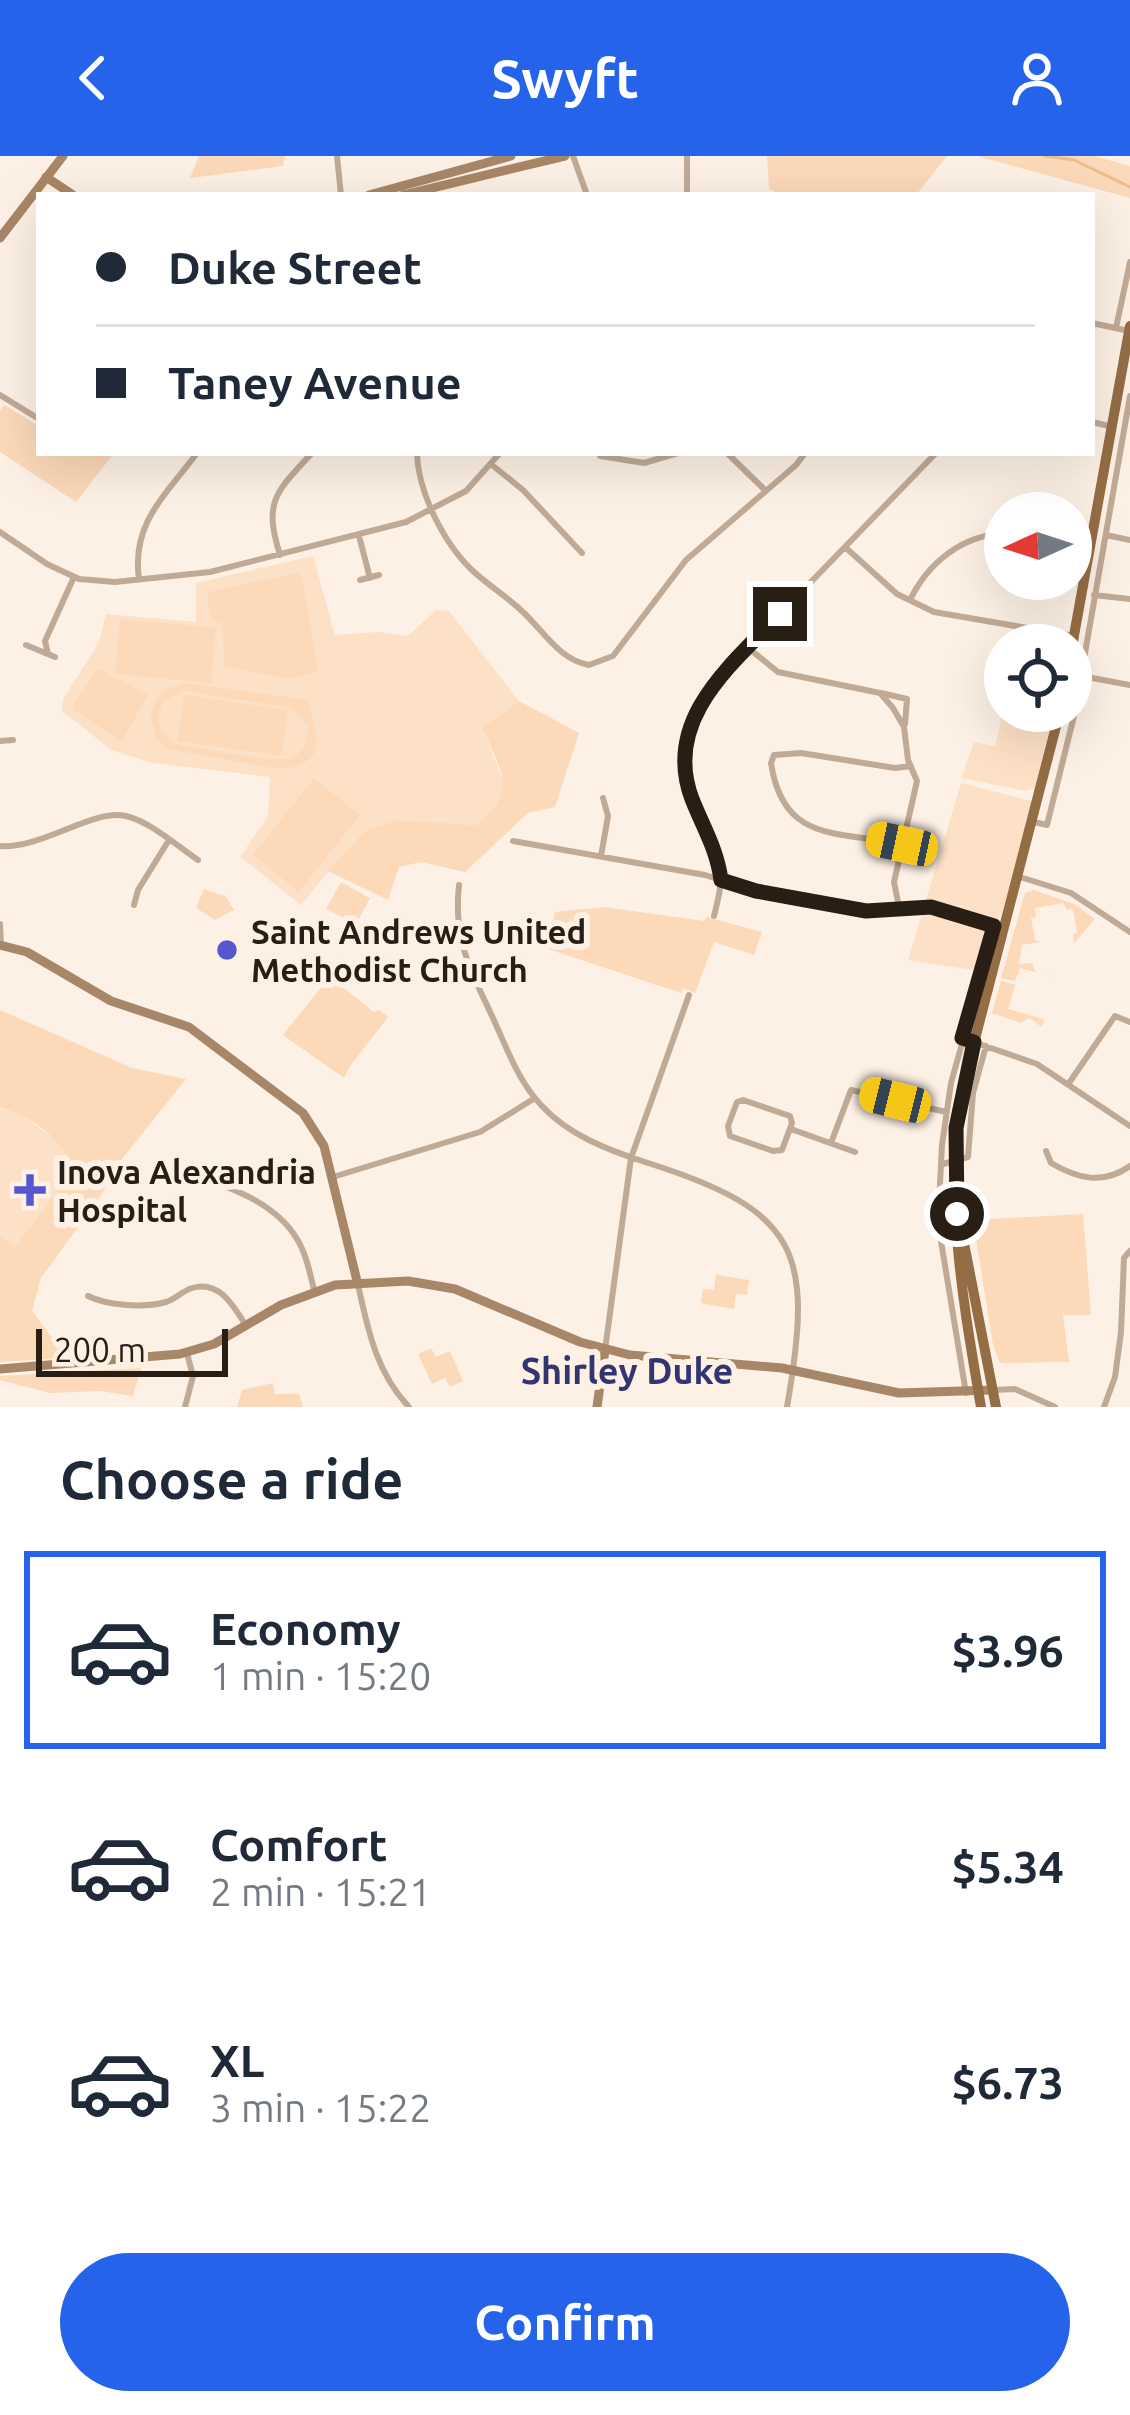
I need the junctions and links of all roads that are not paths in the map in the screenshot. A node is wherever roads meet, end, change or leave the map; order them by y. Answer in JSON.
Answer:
{"nodes":[{"id":1,"x":63,"y":156,"type":"edge"},
{"id":2,"x":337,"y":156,"type":"edge"},
{"id":3,"x":511,"y":156,"type":"edge"},
{"id":4,"x":569,"y":156,"type":"edge"},
{"id":5,"x":687,"y":156,"type":"edge"},
{"id":6,"x":43,"y":181,"type":"junction"},
{"id":7,"x":409,"y":191,"type":"edge"},
{"id":8,"x":51,"y":192,"type":"edge"},
{"id":9,"x":67,"y":192,"type":"edge"},
{"id":10,"x":340,"y":192,"type":"edge"},
{"id":11,"x":586,"y":192,"type":"edge"},
{"id":12,"x":687,"y":192,"type":"edge"},
{"id":13,"x":0,"y":238,"type":"edge"},
{"id":14,"x":1130,"y":262,"type":"edge"},
{"id":15,"x":1095,"y":323,"type":"edge"},
{"id":16,"x":1125,"y":328,"type":"edge"},
{"id":17,"x":1123,"y":362,"type":"junction"},
{"id":18,"x":1130,"y":378,"type":"edge"},
{"id":19,"x":1126,"y":392,"type":"edge"},
{"id":20,"x":0,"y":395,"type":"edge"},
{"id":21,"x":36,"y":417,"type":"edge"},
{"id":22,"x":1095,"y":423,"type":"edge"},
{"id":23,"x":1109,"y":426,"type":"junction"},
{"id":24,"x":194,"y":456,"type":"edge"},
{"id":25,"x":310,"y":456,"type":"edge"},
{"id":26,"x":416,"y":456,"type":"edge"},
{"id":27,"x":498,"y":456,"type":"edge"},
{"id":28,"x":601,"y":456,"type":"edge"},
{"id":29,"x":668,"y":456,"type":"edge"},
{"id":30,"x":731,"y":456,"type":"edge"},
{"id":31,"x":802,"y":456,"type":"edge"},
{"id":32,"x":933,"y":456,"type":"edge"},
{"id":33,"x":492,"y":465,"type":"junction"},
{"id":34,"x":766,"y":491,"type":"junction"},
{"id":35,"x":434,"y":510,"type":"junction"},
{"id":36,"x":0,"y":532,"type":"edge"},
{"id":37,"x":1098,"y":533,"type":"junction"},
{"id":38,"x":358,"y":536,"type":"junction"},
{"id":39,"x":984,"y":537,"type":"edge"},
{"id":40,"x":1130,"y":540,"type":"edge"},
{"id":41,"x":1092,"y":541,"type":"edge"},
{"id":42,"x":845,"y":547,"type":"junction"},
{"id":43,"x":582,"y":553,"type":"dead end"},
{"id":44,"x":280,"y":555,"type":"junction"},
{"id":45,"x":74,"y":577,"type":"junction"},
{"id":46,"x":370,"y":578,"type":"dead end"},
{"id":47,"x":139,"y":579,"type":"junction"},
{"id":48,"x":1094,"y":595,"type":"junction"},
{"id":49,"x":1130,"y":599,"type":"edge"},
{"id":50,"x":910,"y":601,"type":"junction"},
{"id":51,"x":1001,"y":624,"type":"edge"},
{"id":52,"x":1090,"y":624,"type":"edge"},
{"id":53,"x":45,"y":641,"type":"junction"},
{"id":54,"x":747,"y":647,"type":"junction"},
{"id":55,"x":1092,"y":678,"type":"edge"},
{"id":56,"x":1130,"y":685,"type":"edge"},
{"id":57,"x":880,"y":693,"type":"junction"},
{"id":58,"x":904,"y":727,"type":"junction"},
{"id":59,"x":1055,"y":732,"type":"edge"},
{"id":60,"x":1069,"y":732,"type":"edge"},
{"id":61,"x":13,"y":740,"type":"dead end"},
{"id":62,"x":0,"y":741,"type":"edge"},
{"id":63,"x":911,"y":766,"type":"junction"},
{"id":64,"x":603,"y":798,"type":"dead end"},
{"id":65,"x":1034,"y":822,"type":"junction"},
{"id":66,"x":169,"y":840,"type":"junction"},
{"id":67,"x":513,"y":841,"type":"dead end"},
{"id":68,"x":902,"y":844,"type":"junction"},
{"id":69,"x":0,"y":846,"type":"edge"},
{"id":70,"x":601,"y":856,"type":"junction"},
{"id":71,"x":198,"y":860,"type":"dead end"},
{"id":72,"x":1020,"y":877,"type":"junction"},
{"id":73,"x":721,"y":880,"type":"junction"},
{"id":74,"x":459,"y":885,"type":"dead end"},
{"id":75,"x":134,"y":905,"type":"dead end"},
{"id":76,"x":899,"y":908,"type":"junction"},
{"id":77,"x":714,"y":916,"type":"dead end"},
{"id":78,"x":0,"y":924,"type":"edge"},
{"id":79,"x":1000,"y":927,"type":"junction"},
{"id":80,"x":1130,"y":932,"type":"edge"},
{"id":81,"x":1,"y":945,"type":"edge"},
{"id":82,"x":689,"y":995,"type":"dead end"},
{"id":83,"x":1130,"y":1022,"type":"edge"},
{"id":84,"x":974,"y":1042,"type":"junction"},
{"id":85,"x":1070,"y":1083,"type":"junction"},
{"id":86,"x":535,"y":1098,"type":"junction"},
{"id":87,"x":946,"y":1112,"type":"junction"},
{"id":88,"x":1130,"y":1126,"type":"edge"},
{"id":89,"x":790,"y":1129,"type":"junction"},
{"id":90,"x":831,"y":1144,"type":"junction"},
{"id":91,"x":1046,"y":1151,"type":"dead end"},
{"id":92,"x":855,"y":1152,"type":"dead end"},
{"id":93,"x":631,"y":1158,"type":"junction"},
{"id":94,"x":948,"y":1163,"type":"junction"},
{"id":95,"x":1130,"y":1166,"type":"edge"},
{"id":96,"x":191,"y":1178,"type":"dead end"},
{"id":97,"x":332,"y":1178,"type":"junction"},
{"id":98,"x":957,"y":1214,"type":"junction"},
{"id":99,"x":1128,"y":1253,"type":"edge"},
{"id":100,"x":357,"y":1281,"type":"junction"},
{"id":101,"x":315,"y":1293,"type":"junction"},
{"id":102,"x":88,"y":1296,"type":"dead end"},
{"id":103,"x":247,"y":1327,"type":"junction"},
{"id":104,"x":1126,"y":1334,"type":"edge"},
{"id":105,"x":605,"y":1350,"type":"junction"},
{"id":106,"x":187,"y":1353,"type":"junction"},
{"id":107,"x":0,"y":1369,"type":"edge"},
{"id":108,"x":793,"y":1370,"type":"junction"},
{"id":109,"x":993,"y":1390,"type":"junction"},
{"id":110,"x":972,"y":1392,"type":"junction"},
{"id":111,"x":185,"y":1407,"type":"edge"},
{"id":112,"x":409,"y":1407,"type":"edge"},
{"id":113,"x":597,"y":1407,"type":"edge"},
{"id":114,"x":787,"y":1407,"type":"edge"},
{"id":115,"x":981,"y":1407,"type":"edge"},
{"id":116,"x":996,"y":1407,"type":"edge"},
{"id":117,"x":1055,"y":1407,"type":"edge"},
{"id":118,"x":1104,"y":1407,"type":"edge"}],
"edges":[{"from":1,"to":6,"type":"street"},
{"from":2,"to":10,"type":"street"},
{"from":3,"to":7,"type":"street"},
{"from":4,"to":7,"type":"street"},
{"from":4,"to":11,"type":"street"},
{"from":5,"to":12,"type":"street"},
{"from":6,"to":8,"type":"street"},
{"from":6,"to":9,"type":"street"},
{"from":6,"to":13,"type":"street"},
{"from":14,"to":16,"type":"street"},
{"from":15,"to":16,"type":"street"},
{"from":16,"to":17,"type":"main road"},
{"from":17,"to":18,"type":"main road"},
{"from":17,"to":19,"type":"main road"},
{"from":19,"to":23,"type":"main road"},
{"from":19,"to":37,"type":"street"},
{"from":20,"to":21,"type":"street"},
{"from":22,"to":23,"type":"street"},
{"from":23,"to":37,"type":"main road"},
{"from":24,"to":47,"type":"street"},
{"from":25,"to":44,"type":"street"},
{"from":26,"to":35,"type":"street"},
{"from":27,"to":33,"type":"street"},
{"from":28,"to":29,"type":"street"},
{"from":30,"to":34,"type":"street"},
{"from":31,"to":34,"type":"street"},
{"from":32,"to":42,"type":"street"},
{"from":33,"to":35,"type":"street"},
{"from":33,"to":43,"type":"street"},
{"from":34,"to":35,"type":"street"},
{"from":35,"to":38,"type":"street"},
{"from":36,"to":45,"type":"street"},
{"from":37,"to":40,"type":"street"},
{"from":37,"to":41,"type":"main road"},
{"from":37,"to":48,"type":"street"},
{"from":38,"to":44,"type":"street"},
{"from":38,"to":46,"type":"street"},
{"from":39,"to":50,"type":"street"},
{"from":42,"to":50,"type":"street"},
{"from":42,"to":54,"type":"street"},
{"from":44,"to":47,"type":"street"},
{"from":45,"to":47,"type":"street"},
{"from":45,"to":53,"type":"street"},
{"from":48,"to":49,"type":"street"},
{"from":48,"to":52,"type":"street"},
{"from":50,"to":51,"type":"street"},
{"from":53,"to":53,"type":"street"},
{"from":54,"to":57,"type":"street"},
{"from":54,"to":73,"type":"street"},
{"from":55,"to":56,"type":"street"},
{"from":57,"to":58,"type":"street"},
{"from":57,"to":58,"type":"street"},
{"from":58,"to":63,"type":"street"},
{"from":59,"to":65,"type":"main road"},
{"from":60,"to":65,"type":"street"},
{"from":61,"to":62,"type":"street"},
{"from":63,"to":68,"type":"street"},
{"from":63,"to":68,"type":"street"},
{"from":64,"to":70,"type":"street"},
{"from":65,"to":72,"type":"main road"},
{"from":66,"to":69,"type":"street"},
{"from":66,"to":71,"type":"street"},
{"from":66,"to":75,"type":"street"},
{"from":67,"to":70,"type":"street"},
{"from":68,"to":76,"type":"street"},
{"from":70,"to":73,"type":"street"},
{"from":72,"to":79,"type":"main road"},
{"from":72,"to":80,"type":"street"},
{"from":73,"to":76,"type":"street"},
{"from":73,"to":77,"type":"street"},
{"from":74,"to":86,"type":"street"},
{"from":76,"to":79,"type":"street"},
{"from":78,"to":81,"type":"street"},
{"from":79,"to":84,"type":"main road"},
{"from":81,"to":97,"type":"street"},
{"from":82,"to":93,"type":"street"},
{"from":83,"to":85,"type":"street"},
{"from":84,"to":85,"type":"street"},
{"from":84,"to":87,"type":"street"},
{"from":84,"to":94,"type":"main road"},
{"from":85,"to":88,"type":"street"},
{"from":86,"to":93,"type":"street"},
{"from":86,"to":97,"type":"street"},
{"from":87,"to":90,"type":"street"},
{"from":87,"to":94,"type":"street"},
{"from":89,"to":89,"type":"street"},
{"from":89,"to":90,"type":"street"},
{"from":90,"to":92,"type":"street"},
{"from":91,"to":95,"type":"street"},
{"from":93,"to":105,"type":"street"},
{"from":93,"to":108,"type":"street"},
{"from":94,"to":98,"type":"main road"},
{"from":94,"to":110,"type":"street"},
{"from":96,"to":101,"type":"street"},
{"from":97,"to":100,"type":"street"},
{"from":98,"to":109,"type":"main road"},
{"from":98,"to":110,"type":"main road"},
{"from":99,"to":104,"type":"street"},
{"from":100,"to":101,"type":"street"},
{"from":100,"to":105,"type":"street"},
{"from":100,"to":112,"type":"street"},
{"from":101,"to":103,"type":"street"},
{"from":102,"to":103,"type":"street"},
{"from":103,"to":106,"type":"street"},
{"from":104,"to":118,"type":"street"},
{"from":105,"to":108,"type":"street"},
{"from":105,"to":113,"type":"street"},
{"from":106,"to":107,"type":"street"},
{"from":106,"to":111,"type":"street"},
{"from":108,"to":110,"type":"street"},
{"from":108,"to":114,"type":"street"},
{"from":109,"to":110,"type":"street"},
{"from":109,"to":116,"type":"main road"},
{"from":109,"to":117,"type":"street"},
{"from":110,"to":115,"type":"main road"}]}
